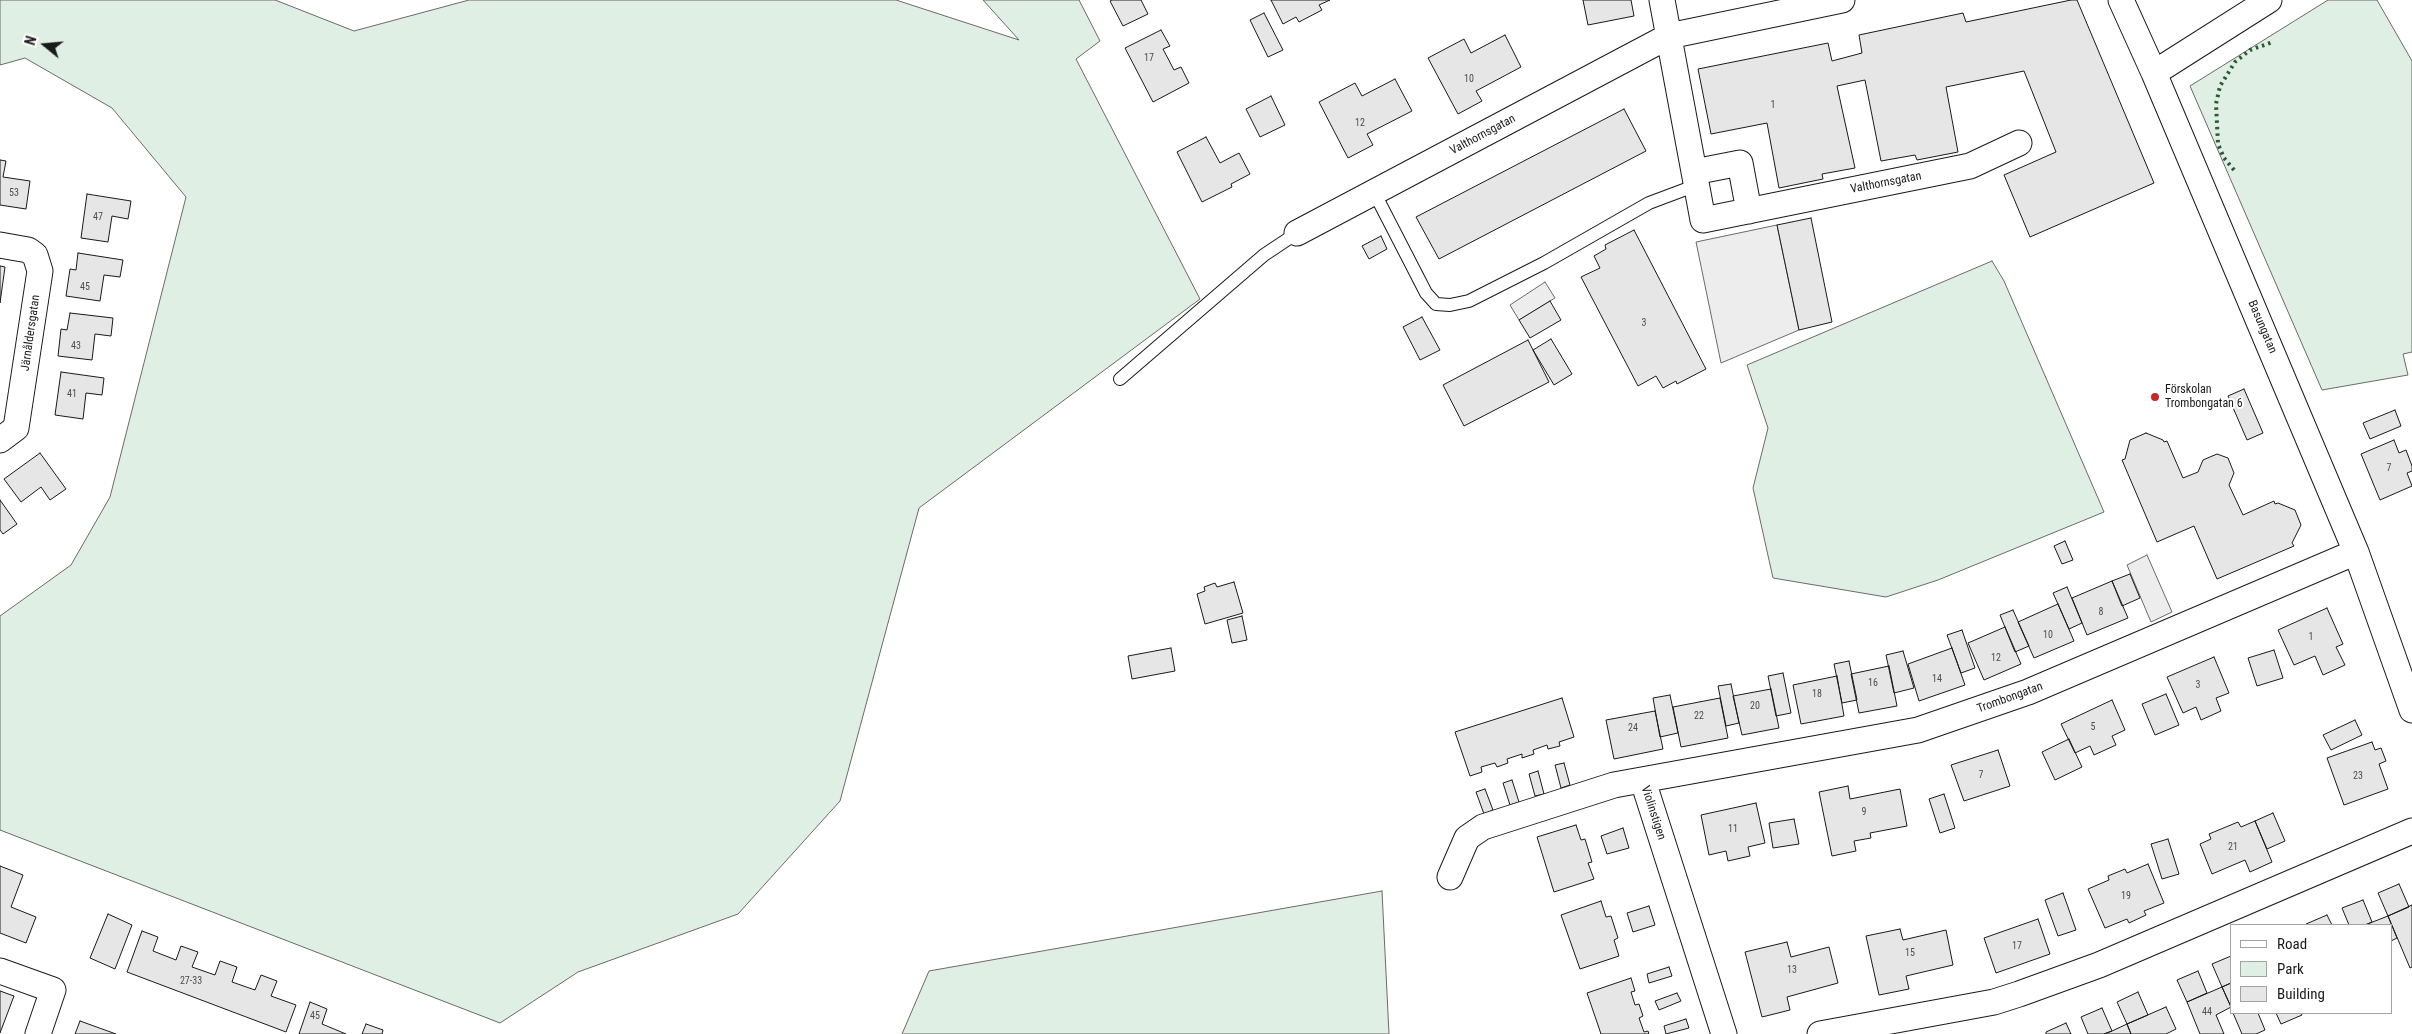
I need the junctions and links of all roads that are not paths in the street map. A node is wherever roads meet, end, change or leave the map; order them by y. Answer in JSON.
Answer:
{"nodes":[{"id":1,"x":1662,"y":0,"type":"edge"},
{"id":2,"x":1842,"y":0,"type":"edge"},
{"id":3,"x":2121,"y":0,"type":"edge"},
{"id":4,"x":2269,"y":0,"type":"edge"},
{"id":5,"x":1669,"y":36,"type":"junction"},
{"id":6,"x":2154,"y":74,"type":"junction"},
{"id":7,"x":2019,"y":143,"type":"dead end"},
{"id":8,"x":1696,"y":179,"type":"junction"},
{"id":9,"x":1374,"y":192,"type":"junction"},
{"id":10,"x":1749,"y":211,"type":"junction"},
{"id":11,"x":1297,"y":233,"type":"joint"},
{"id":12,"x":0,"y":245,"type":"edge"},
{"id":13,"x":1120,"y":378,"type":"dead end"},
{"id":14,"x":0,"y":440,"type":"edge"},
{"id":15,"x":2356,"y":552,"type":"junction"},
{"id":16,"x":2412,"y":710,"type":"edge"},
{"id":17,"x":1643,"y":781,"type":"junction"},
{"id":18,"x":2412,"y":831,"type":"edge"},
{"id":19,"x":1450,"y":877,"type":"dead end"},
{"id":20,"x":0,"y":971,"type":"edge"},
{"id":21,"x":38,"y":1034,"type":"edge"},
{"id":22,"x":1724,"y":1034,"type":"edge"},
{"id":23,"x":1820,"y":1034,"type":"edge"}],
"edges":[{"from":1,"to":5,"type":"street","name":"Valthornsgatan"},
{"from":2,"to":5,"type":"street","name":"Valthornsgatan"},
{"from":3,"to":6,"type":"street","name":"Basungatan"},
{"from":4,"to":6,"type":"street"},
{"from":5,"to":8,"type":"street","name":"Valthornsgatan"},
{"from":5,"to":9,"type":"street","name":"Valthornsgatan"},
{"from":6,"to":15,"type":"street","name":"Basungatan"},
{"from":7,"to":10,"type":"street","name":"Valthornsgatan"},
{"from":8,"to":9,"type":"lane"},
{"from":8,"to":10,"type":"street","name":"Valthornsgatan"},
{"from":8,"to":10,"type":"street"},
{"from":9,"to":11,"type":"street","name":"Valthornsgatan"},
{"from":11,"to":13,"type":"lane"},
{"from":12,"to":14,"type":"street","name":"Järnåldersgatan"},
{"from":15,"to":16,"type":"street","name":"Basungatan"},
{"from":15,"to":17,"type":"street","name":"Trombongatan"},
{"from":17,"to":19,"type":"street","name":"Violinstigen"},
{"from":17,"to":22,"type":"street","name":"Violinstigen"},
{"from":18,"to":23,"type":"street"},
{"from":20,"to":21,"type":"street"}]}
